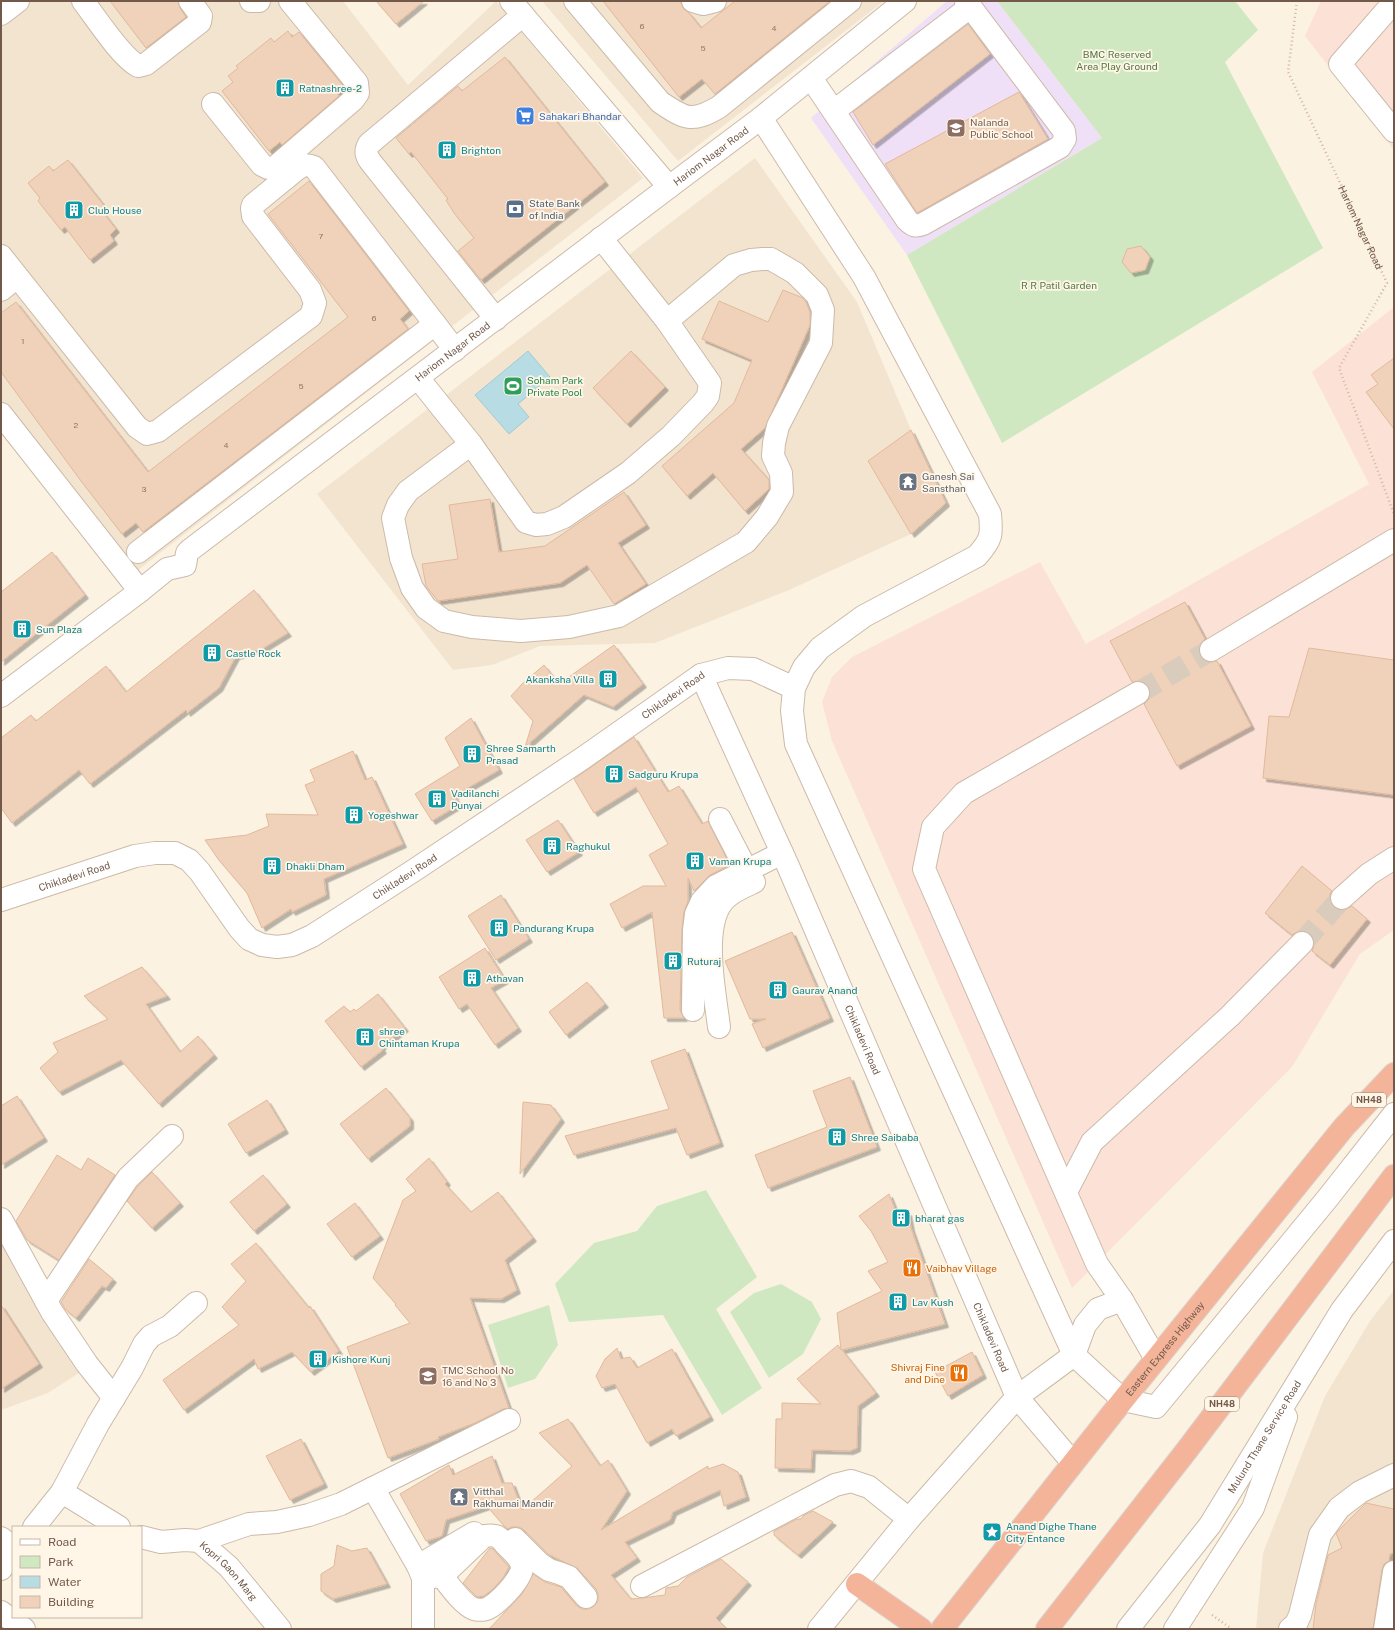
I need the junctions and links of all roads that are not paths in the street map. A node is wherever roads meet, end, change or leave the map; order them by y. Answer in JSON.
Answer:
{"nodes":[{"id":1,"x":18,"y":1,"type":"edge"},
{"id":2,"x":83,"y":1,"type":"edge"},
{"id":3,"x":190,"y":1,"type":"edge"},
{"id":4,"x":251,"y":1,"type":"edge"},
{"id":5,"x":259,"y":1,"type":"edge"},
{"id":6,"x":290,"y":1,"type":"edge"},
{"id":7,"x":575,"y":1,"type":"edge"},
{"id":8,"x":693,"y":1,"type":"edge"},
{"id":9,"x":715,"y":1,"type":"edge"},
{"id":10,"x":850,"y":1,"type":"edge"},
{"id":11,"x":905,"y":1,"type":"edge"},
{"id":12,"x":1394,"y":2,"type":"edge"},
{"id":13,"x":968,"y":4,"type":"edge"},
{"id":14,"x":517,"y":8,"type":"edge"},
{"id":15,"x":1,"y":14,"type":"edge"},
{"id":16,"x":811,"y":78,"type":"junction"},
{"id":17,"x":213,"y":104,"type":"dead end"},
{"id":18,"x":834,"y":111,"type":"junction"},
{"id":19,"x":761,"y":118,"type":"junction"},
{"id":20,"x":1394,"y":131,"type":"edge"},
{"id":21,"x":668,"y":187,"type":"junction"},
{"id":22,"x":602,"y":238,"type":"junction"},
{"id":23,"x":1,"y":256,"type":"edge"},
{"id":24,"x":9,"y":283,"type":"edge"},
{"id":25,"x":496,"y":319,"type":"junction"},
{"id":26,"x":667,"y":321,"type":"junction"},
{"id":27,"x":435,"y":324,"type":"junction"},
{"id":28,"x":455,"y":350,"type":"junction"},
{"id":29,"x":385,"y":363,"type":"junction"},
{"id":30,"x":411,"y":383,"type":"junction"},
{"id":31,"x":336,"y":400,"type":"junction"},
{"id":32,"x":1,"y":414,"type":"edge"},
{"id":33,"x":355,"y":425,"type":"junction"},
{"id":34,"x":471,"y":444,"type":"junction"},
{"id":35,"x":267,"y":453,"type":"junction"},
{"id":36,"x":286,"y":478,"type":"junction"},
{"id":37,"x":172,"y":526,"type":"junction"},
{"id":38,"x":1394,"y":540,"type":"edge"},
{"id":39,"x":138,"y":552,"type":"dead end"},
{"id":40,"x":189,"y":552,"type":"junction"},
{"id":41,"x":140,"y":591,"type":"junction"},
{"id":42,"x":1211,"y":650,"type":"tunnel mouth"},
{"id":43,"x":701,"y":676,"type":"junction"},
{"id":44,"x":794,"y":688,"type":"junction"},
{"id":45,"x":1138,"y":693,"type":"tunnel mouth"},
{"id":46,"x":1,"y":696,"type":"edge"},
{"id":47,"x":720,"y":819,"type":"dead end"},
{"id":48,"x":1394,"y":858,"type":"edge"},
{"id":49,"x":785,"y":860,"type":"junction"},
{"id":50,"x":747,"y":870,"type":"junction"},
{"id":51,"x":1342,"y":898,"type":"tunnel mouth"},
{"id":52,"x":1,"y":900,"type":"edge"},
{"id":53,"x":1302,"y":943,"type":"tunnel mouth"},
{"id":54,"x":693,"y":1010,"type":"dead end"},
{"id":55,"x":719,"y":1026,"type":"dead end"},
{"id":56,"x":1394,"y":1074,"type":"edge"},
{"id":57,"x":1394,"y":1114,"type":"edge"},
{"id":58,"x":172,"y":1136,"type":"dead end"},
{"id":59,"x":1394,"y":1176,"type":"edge"},
{"id":60,"x":1066,"y":1192,"type":"junction"},
{"id":61,"x":1,"y":1219,"type":"edge"},
{"id":62,"x":1394,"y":1241,"type":"edge"},
{"id":63,"x":1122,"y":1300,"type":"junction"},
{"id":64,"x":46,"y":1301,"type":"junction"},
{"id":65,"x":196,"y":1303,"type":"dead end"},
{"id":66,"x":1074,"y":1354,"type":"junction"},
{"id":67,"x":1156,"y":1359,"type":"junction"},
{"id":68,"x":1306,"y":1366,"type":"junction"},
{"id":69,"x":1017,"y":1397,"type":"junction"},
{"id":70,"x":114,"y":1398,"type":"junction"},
{"id":71,"x":1123,"y":1400,"type":"junction"},
{"id":72,"x":509,"y":1420,"type":"dead end"},
{"id":73,"x":1073,"y":1463,"type":"junction"},
{"id":74,"x":1394,"y":1475,"type":"edge"},
{"id":75,"x":372,"y":1488,"type":"junction"},
{"id":76,"x":62,"y":1492,"type":"junction"},
{"id":77,"x":909,"y":1519,"type":"junction"},
{"id":78,"x":35,"y":1526,"type":"edge"},
{"id":79,"x":117,"y":1526,"type":"edge"},
{"id":80,"x":142,"y":1537,"type":"edge"},
{"id":81,"x":1,"y":1538,"type":"edge"},
{"id":82,"x":199,"y":1541,"type":"junction"},
{"id":83,"x":12,"y":1547,"type":"edge"},
{"id":84,"x":12,"y":1554,"type":"edge"},
{"id":85,"x":1,"y":1569,"type":"edge"},
{"id":86,"x":1394,"y":1572,"type":"edge"},
{"id":87,"x":428,"y":1574,"type":"junction"},
{"id":88,"x":857,"y":1584,"type":"junction"},
{"id":89,"x":642,"y":1586,"type":"dead end"},
{"id":90,"x":586,"y":1597,"type":"dead end"},
{"id":91,"x":1,"y":1612,"type":"edge"},
{"id":92,"x":24,"y":1629,"type":"edge"},
{"id":93,"x":280,"y":1629,"type":"edge"},
{"id":94,"x":423,"y":1629,"type":"edge"},
{"id":95,"x":819,"y":1629,"type":"edge"},
{"id":96,"x":921,"y":1629,"type":"edge"},
{"id":97,"x":942,"y":1629,"type":"edge"},
{"id":98,"x":1048,"y":1629,"type":"edge"},
{"id":99,"x":1128,"y":1629,"type":"edge"},
{"id":100,"x":1175,"y":1629,"type":"edge"},
{"id":101,"x":1290,"y":1629,"type":"edge"},
{"id":102,"x":1385,"y":1629,"type":"edge"}],
"edges":[{"from":1,"to":15,"type":"street"},
{"from":2,"to":3,"type":"street"},
{"from":4,"to":5,"type":"street"},
{"from":6,"to":17,"type":"street"},
{"from":7,"to":10,"type":"street"},
{"from":8,"to":9,"type":"street"},
{"from":11,"to":16,"type":"street","name":"Hariom Nagar Road"},
{"from":12,"to":20,"type":"street"},
{"from":13,"to":18,"type":"street"},
{"from":13,"to":18,"type":"street"},
{"from":14,"to":21,"type":"street"},
{"from":14,"to":25,"type":"street"},
{"from":16,"to":18,"type":"street"},
{"from":16,"to":19,"type":"street","name":"Hariom Nagar Road"},
{"from":19,"to":21,"type":"street","name":"Hariom Nagar Road"},
{"from":19,"to":44,"type":"street"},
{"from":21,"to":22,"type":"street","name":"Hariom Nagar Road"},
{"from":22,"to":25,"type":"street","name":"Hariom Nagar Road"},
{"from":22,"to":26,"type":"street"},
{"from":23,"to":24,"type":"street"},
{"from":24,"to":27,"type":"street"},
{"from":25,"to":28,"type":"street","name":"Hariom Nagar Road"},
{"from":26,"to":34,"type":"street"},
{"from":26,"to":34,"type":"street"},
{"from":27,"to":28,"type":"street"},
{"from":27,"to":29,"type":"street"},
{"from":28,"to":30,"type":"street","name":"Hariom Nagar Road"},
{"from":29,"to":30,"type":"street"},
{"from":29,"to":31,"type":"street"},
{"from":30,"to":33,"type":"street","name":"Hariom Nagar Road"},
{"from":30,"to":34,"type":"street"},
{"from":31,"to":33,"type":"street"},
{"from":31,"to":35,"type":"street"},
{"from":32,"to":41,"type":"street"},
{"from":33,"to":36,"type":"street","name":"Hariom Nagar Road"},
{"from":35,"to":36,"type":"street"},
{"from":35,"to":37,"type":"street"},
{"from":36,"to":40,"type":"street","name":"Hariom Nagar Road"},
{"from":37,"to":39,"type":"street"},
{"from":37,"to":40,"type":"street"},
{"from":38,"to":42,"type":"street"},
{"from":40,"to":41,"type":"street","name":"Hariom Nagar Road"},
{"from":41,"to":46,"type":"street","name":"Hariom Nagar Road"},
{"from":43,"to":44,"type":"street"},
{"from":43,"to":49,"type":"street","name":"Chikladevi Road"},
{"from":43,"to":52,"type":"street","name":"Chikladevi Road"},
{"from":44,"to":66,"type":"street"},
{"from":45,"to":60,"type":"street"},
{"from":47,"to":50,"type":"street"},
{"from":48,"to":51,"type":"street"},
{"from":49,"to":50,"type":"street"},
{"from":49,"to":55,"type":"street"},
{"from":49,"to":69,"type":"street","name":"Chikladevi Road"},
{"from":50,"to":54,"type":"street"},
{"from":53,"to":60,"type":"street"},
{"from":56,"to":67,"type":"highway","name":"Eastern Express Highway","number":"NH48"},
{"from":57,"to":71,"type":"street"},
{"from":58,"to":64,"type":"street"},
{"from":59,"to":98,"type":"highway","number":"NH48"},
{"from":60,"to":63,"type":"street"},
{"from":61,"to":64,"type":"street"},
{"from":62,"to":68,"type":"street","name":"Mulund Thane Service Road"},
{"from":63,"to":66,"type":"street"},
{"from":63,"to":67,"type":"street"},
{"from":64,"to":70,"type":"street"},
{"from":65,"to":70,"type":"street"},
{"from":66,"to":69,"type":"street"},
{"from":66,"to":71,"type":"street"},
{"from":67,"to":71,"type":"highway","name":"Eastern Express Highway","number":"NH48"},
{"from":68,"to":99,"type":"street","name":"Mulund Thane Service Road"},
{"from":68,"to":100,"type":"street"},
{"from":69,"to":73,"type":"street","name":"Chikladevi Road"},
{"from":69,"to":77,"type":"street"},
{"from":70,"to":76,"type":"street"},
{"from":71,"to":73,"type":"highway","name":"Eastern Express Highway","number":"NH48"},
{"from":72,"to":75,"type":"street"},
{"from":73,"to":97,"type":"highway","name":"Eastern Express Highway","number":"NH48"},
{"from":74,"to":101,"type":"street"},
{"from":75,"to":82,"type":"street"},
{"from":75,"to":87,"type":"street"},
{"from":76,"to":78,"type":"street"},
{"from":76,"to":79,"type":"street"},
{"from":77,"to":88,"type":"street"},
{"from":77,"to":89,"type":"street"},
{"from":80,"to":82,"type":"street","name":"Kopri Gaon Marg"},
{"from":81,"to":83,"type":"street"},
{"from":82,"to":93,"type":"street","name":"Kopri Gaon Marg"},
{"from":84,"to":85,"type":"street"},
{"from":86,"to":102,"type":"street"},
{"from":87,"to":90,"type":"street"},
{"from":87,"to":94,"type":"street"},
{"from":88,"to":95,"type":"street"},
{"from":88,"to":96,"type":"highway"},
{"from":91,"to":92,"type":"street"}]}
